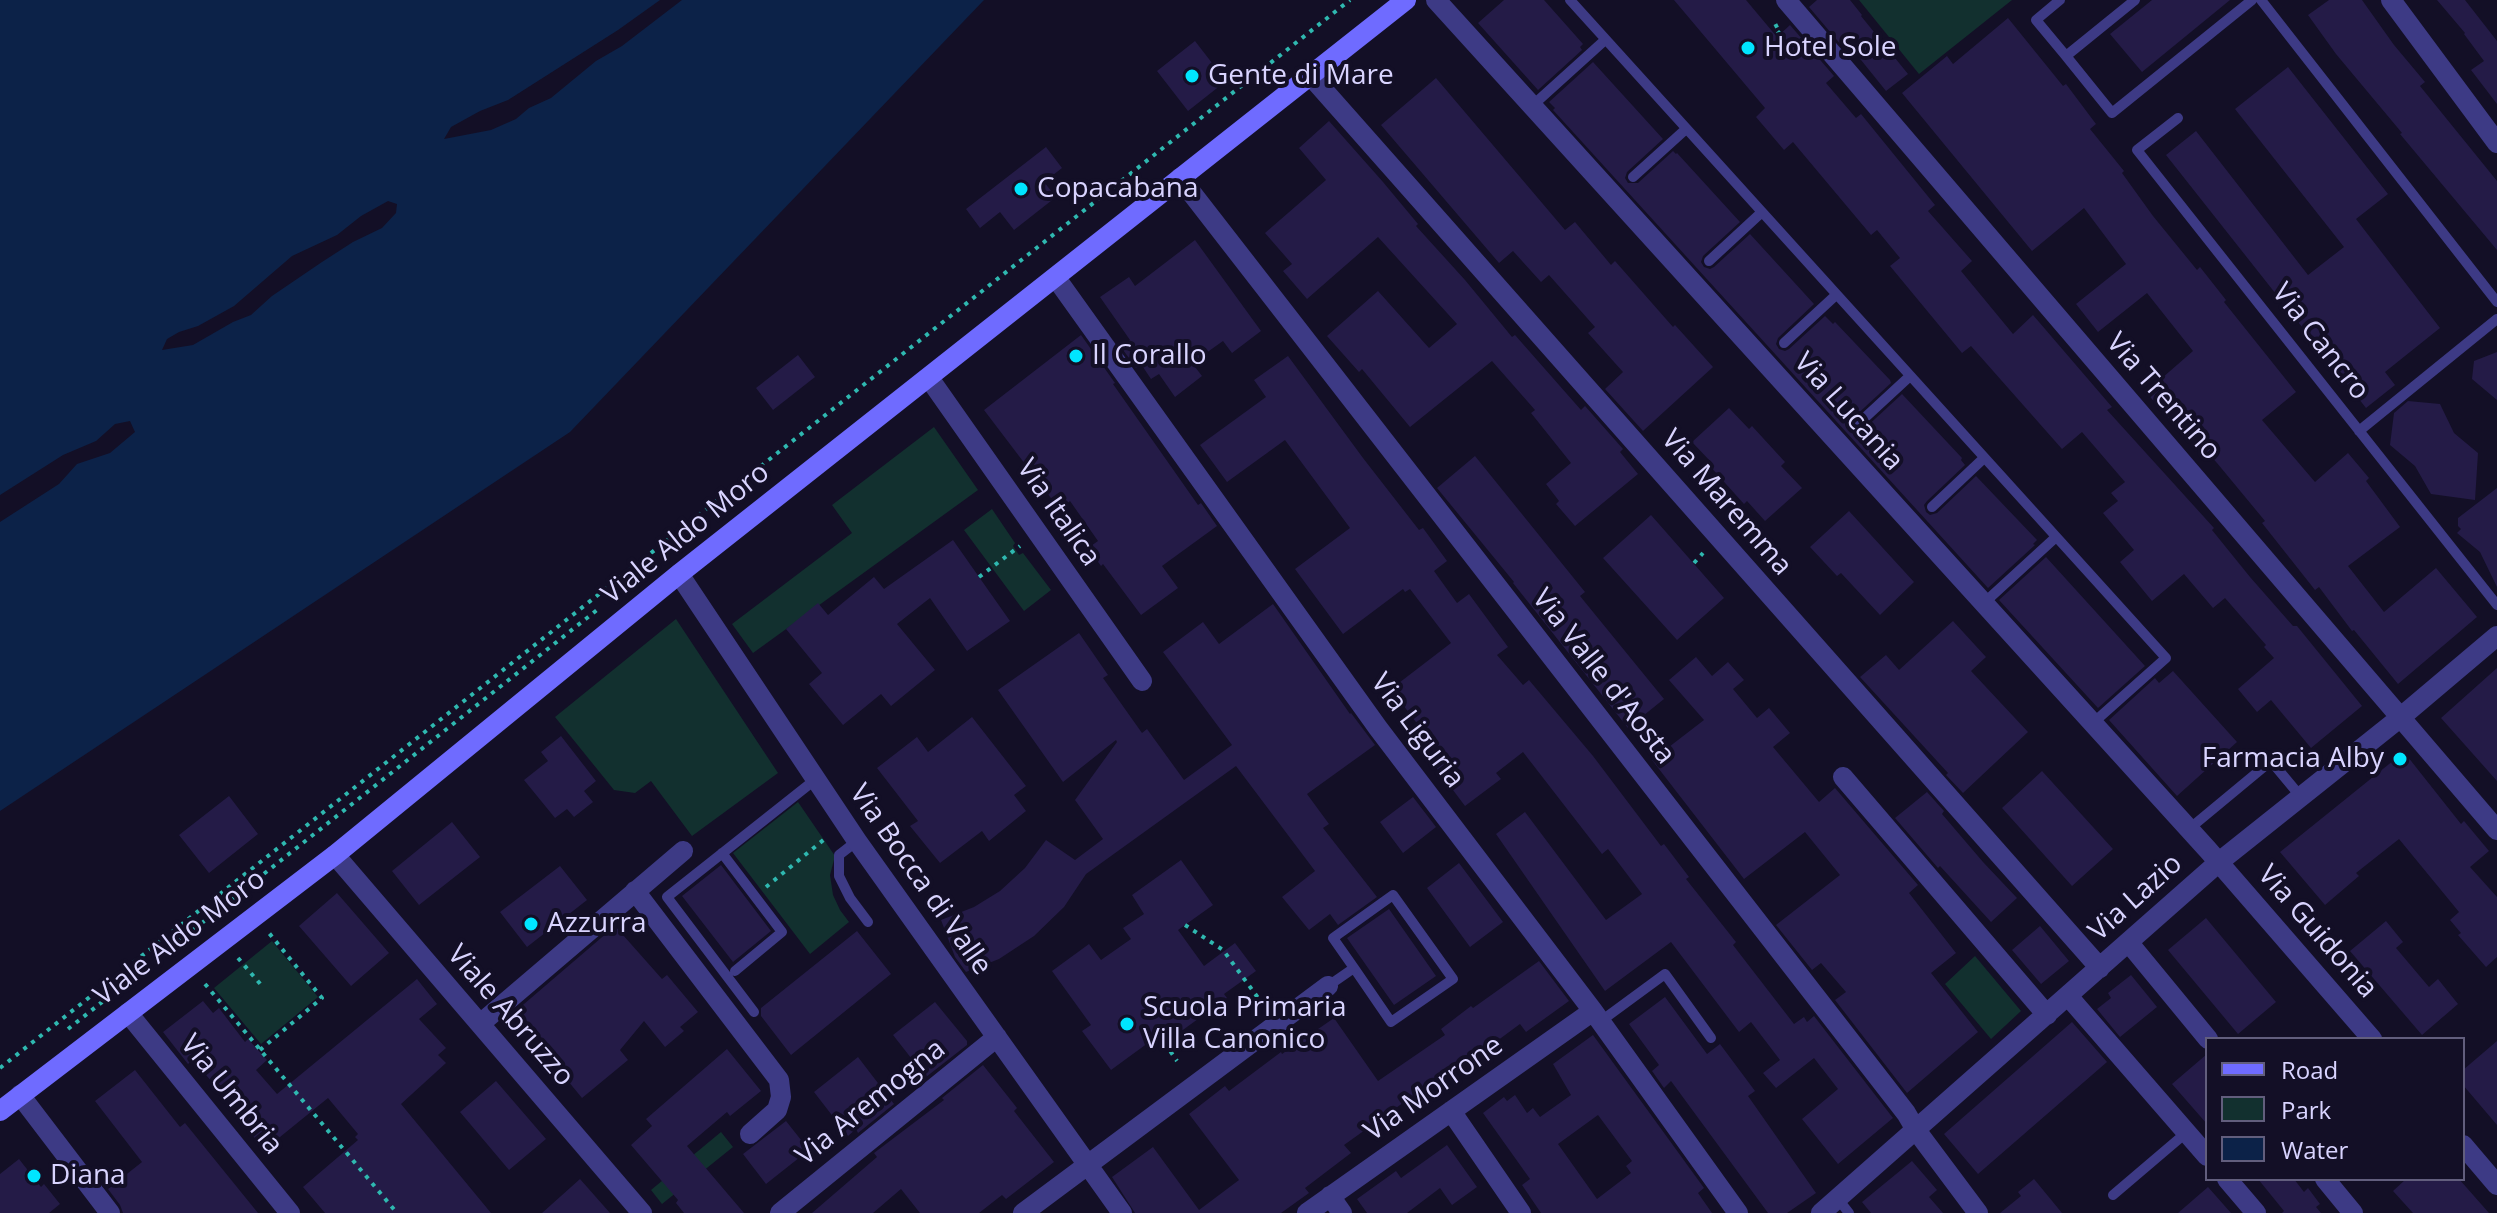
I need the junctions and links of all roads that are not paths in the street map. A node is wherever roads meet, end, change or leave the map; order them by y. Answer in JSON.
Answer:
{"nodes":[{"id":1,"x":1406,"y":0,"type":"edge"},
{"id":2,"x":1436,"y":0,"type":"edge"},
{"id":3,"x":1570,"y":0,"type":"edge"},
{"id":4,"x":1786,"y":0,"type":"edge"},
{"id":5,"x":2060,"y":0,"type":"edge"},
{"id":6,"x":2135,"y":0,"type":"edge"},
{"id":7,"x":2252,"y":0,"type":"edge"},
{"id":8,"x":2261,"y":0,"type":"edge"},
{"id":9,"x":2391,"y":0,"type":"edge"},
{"id":10,"x":1605,"y":40,"type":"junction"},
{"id":11,"x":2066,"y":56,"type":"junction"},
{"id":12,"x":1310,"y":75,"type":"junction"},
{"id":13,"x":1532,"y":106,"type":"junction"},
{"id":14,"x":2178,"y":118,"type":"dead end"},
{"id":15,"x":1686,"y":129,"type":"junction"},
{"id":16,"x":2497,"y":143,"type":"edge"},
{"id":17,"x":1633,"y":177,"type":"dead end"},
{"id":18,"x":1180,"y":178,"type":"junction"},
{"id":19,"x":1762,"y":212,"type":"junction"},
{"id":20,"x":1709,"y":261,"type":"dead end"},
{"id":21,"x":1056,"y":278,"type":"junction"},
{"id":22,"x":1836,"y":295,"type":"junction"},
{"id":23,"x":2497,"y":302,"type":"edge"},
{"id":24,"x":2497,"y":319,"type":"edge"},
{"id":25,"x":1784,"y":343,"type":"dead end"},
{"id":26,"x":1910,"y":376,"type":"junction"},
{"id":27,"x":929,"y":378,"type":"junction"},
{"id":28,"x":1858,"y":424,"type":"dead end"},
{"id":29,"x":2359,"y":431,"type":"junction"},
{"id":30,"x":1984,"y":458,"type":"junction"},
{"id":31,"x":1932,"y":507,"type":"dead end"},
{"id":32,"x":2056,"y":537,"type":"junction"},
{"id":33,"x":679,"y":574,"type":"junction"},
{"id":34,"x":1984,"y":603,"type":"junction"},
{"id":35,"x":2497,"y":605,"type":"edge"},
{"id":36,"x":2497,"y":636,"type":"edge"},
{"id":37,"x":1142,"y":681,"type":"dead end"},
{"id":38,"x":2401,"y":717,"type":"junction"},
{"id":39,"x":2093,"y":723,"type":"junction"},
{"id":40,"x":1843,"y":777,"type":"dead end"},
{"id":41,"x":816,"y":779,"type":"junction"},
{"id":42,"x":2301,"y":797,"type":"junction"},
{"id":43,"x":2189,"y":829,"type":"junction"},
{"id":44,"x":2497,"y":830,"type":"edge"},
{"id":45,"x":857,"y":841,"type":"junction"},
{"id":46,"x":683,"y":851,"type":"dead end"},
{"id":47,"x":722,"y":853,"type":"junction"},
{"id":48,"x":335,"y":855,"type":"junction"},
{"id":49,"x":2219,"y":862,"type":"junction"},
{"id":50,"x":635,"y":891,"type":"junction"},
{"id":51,"x":868,"y":922,"type":"dead end"},
{"id":52,"x":2129,"y":943,"type":"junction"},
{"id":53,"x":1354,"y":968,"type":"junction"},
{"id":54,"x":2100,"y":968,"type":"junction"},
{"id":55,"x":735,"y":971,"type":"dead end"},
{"id":56,"x":1328,"y":986,"type":"joint"},
{"id":57,"x":2068,"y":996,"type":"junction"},
{"id":58,"x":754,"y":1012,"type":"dead end"},
{"id":59,"x":128,"y":1013,"type":"junction"},
{"id":60,"x":2047,"y":1015,"type":"junction"},
{"id":61,"x":1597,"y":1016,"type":"junction"},
{"id":62,"x":480,"y":1024,"type":"junction"},
{"id":63,"x":997,"y":1037,"type":"junction"},
{"id":64,"x":2206,"y":1037,"type":"edge"},
{"id":65,"x":2370,"y":1037,"type":"edge"},
{"id":66,"x":1711,"y":1038,"type":"dead end"},
{"id":67,"x":20,"y":1095,"type":"junction"},
{"id":68,"x":0,"y":1111,"type":"edge"},
{"id":69,"x":1451,"y":1111,"type":"junction"},
{"id":70,"x":1916,"y":1130,"type":"junction"},
{"id":71,"x":2187,"y":1132,"type":"junction"},
{"id":72,"x":750,"y":1134,"type":"dead end"},
{"id":73,"x":2465,"y":1147,"type":"edge"},
{"id":74,"x":2205,"y":1154,"type":"edge"},
{"id":75,"x":1088,"y":1164,"type":"junction"},
{"id":76,"x":2229,"y":1181,"type":"edge"},
{"id":77,"x":2327,"y":1181,"type":"edge"},
{"id":78,"x":2497,"y":1185,"type":"edge"},
{"id":79,"x":2113,"y":1195,"type":"dead end"},
{"id":80,"x":1336,"y":1204,"type":"edge"},
{"id":81,"x":1843,"y":1206,"type":"edge"},
{"id":82,"x":110,"y":1213,"type":"edge"},
{"id":83,"x":290,"y":1213,"type":"edge"},
{"id":84,"x":642,"y":1213,"type":"edge"},
{"id":85,"x":780,"y":1213,"type":"edge"},
{"id":86,"x":1023,"y":1213,"type":"edge"},
{"id":87,"x":1122,"y":1213,"type":"edge"},
{"id":88,"x":1307,"y":1213,"type":"edge"},
{"id":89,"x":1521,"y":1213,"type":"edge"},
{"id":90,"x":1738,"y":1213,"type":"edge"},
{"id":91,"x":1821,"y":1213,"type":"edge"},
{"id":92,"x":1978,"y":1213,"type":"edge"},
{"id":93,"x":2256,"y":1213,"type":"edge"},
{"id":94,"x":2353,"y":1213,"type":"edge"}],
"edges":[{"from":1,"to":12,"type":"street","name":"Viale Aldo Moro"},
{"from":2,"to":13,"type":"street","name":"Via Lucania"},
{"from":3,"to":10,"type":"lane"},
{"from":4,"to":38,"type":"street","name":"Via Trentino"},
{"from":5,"to":11,"type":"lane"},
{"from":6,"to":11,"type":"lane"},
{"from":7,"to":11,"type":"lane"},
{"from":8,"to":23,"type":"lane"},
{"from":9,"to":16,"type":"street"},
{"from":10,"to":13,"type":"lane"},
{"from":10,"to":15,"type":"lane"},
{"from":12,"to":18,"type":"street","name":"Viale Aldo Moro"},
{"from":12,"to":54,"type":"street","name":"Via Maremma"},
{"from":13,"to":34,"type":"street","name":"Via Lucania"},
{"from":14,"to":29,"type":"lane","name":"Via Cancro"},
{"from":15,"to":17,"type":"lane"},
{"from":15,"to":19,"type":"lane"},
{"from":18,"to":21,"type":"street","name":"Viale Aldo Moro"},
{"from":18,"to":70,"type":"street","name":"Via Valle d'Aosta"},
{"from":19,"to":20,"type":"lane"},
{"from":19,"to":22,"type":"lane"},
{"from":21,"to":27,"type":"street","name":"Viale Aldo Moro"},
{"from":21,"to":61,"type":"street","name":"Via Liguria"},
{"from":22,"to":25,"type":"lane"},
{"from":22,"to":26,"type":"lane"},
{"from":24,"to":29,"type":"lane"},
{"from":26,"to":28,"type":"lane"},
{"from":26,"to":30,"type":"lane"},
{"from":27,"to":33,"type":"street","name":"Viale Aldo Moro"},
{"from":27,"to":37,"type":"street","name":"Via Italica"},
{"from":29,"to":35,"type":"lane","name":"Via Cancro"},
{"from":30,"to":31,"type":"lane"},
{"from":30,"to":32,"type":"lane"},
{"from":32,"to":34,"type":"lane"},
{"from":32,"to":39,"type":"lane"},
{"from":33,"to":41,"type":"street","name":"Via Bocca di Valle"},
{"from":33,"to":48,"type":"street","name":"Viale Aldo Moro"},
{"from":34,"to":39,"type":"street","name":"Via Lucania"},
{"from":36,"to":38,"type":"street","name":"Via Lazio"},
{"from":38,"to":42,"type":"street","name":"Via Lazio"},
{"from":38,"to":44,"type":"street","name":"Via Trentino"},
{"from":39,"to":43,"type":"street","name":"Via Lucania"},
{"from":40,"to":60,"type":"street"},
{"from":41,"to":45,"type":"street","name":"Via Bocca di Valle"},
{"from":41,"to":47,"type":"lane"},
{"from":42,"to":43,"type":"lane"},
{"from":42,"to":49,"type":"street","name":"Via Lazio"},
{"from":43,"to":49,"type":"street","name":"Via Lucania"},
{"from":45,"to":51,"type":"lane"},
{"from":45,"to":63,"type":"street","name":"Via Bocca di Valle"},
{"from":46,"to":50,"type":"street"},
{"from":47,"to":55,"type":"lane"},
{"from":47,"to":58,"type":"lane"},
{"from":48,"to":59,"type":"street","name":"Viale Aldo Moro"},
{"from":48,"to":62,"type":"street","name":"Viale Abruzzo"},
{"from":49,"to":52,"type":"street","name":"Via Lazio"},
{"from":49,"to":65,"type":"street","name":"Via Guidonia"},
{"from":50,"to":62,"type":"street"},
{"from":50,"to":72,"type":"street"},
{"from":52,"to":54,"type":"street","name":"Via Lazio"},
{"from":52,"to":64,"type":"street"},
{"from":53,"to":53,"type":"lane"},
{"from":53,"to":56,"type":"lane"},
{"from":54,"to":57,"type":"street","name":"Via Lazio"},
{"from":56,"to":75,"type":"street"},
{"from":57,"to":60,"type":"street","name":"Via Lazio"},
{"from":57,"to":71,"type":"street"},
{"from":59,"to":67,"type":"street","name":"Viale Aldo Moro"},
{"from":59,"to":83,"type":"street","name":"Via Umbria"},
{"from":60,"to":70,"type":"street","name":"Via Lazio"},
{"from":61,"to":66,"type":"lane"},
{"from":61,"to":69,"type":"street","name":"Via Morrone"},
{"from":61,"to":90,"type":"street","name":"Via Liguria"},
{"from":62,"to":84,"type":"street","name":"Viale Abruzzo"},
{"from":63,"to":75,"type":"street","name":"Via Bocca di Valle"},
{"from":63,"to":85,"type":"street","name":"Via Aremogna"},
{"from":67,"to":68,"type":"street","name":"Viale Aldo Moro"},
{"from":67,"to":82,"type":"street"},
{"from":69,"to":80,"type":"street","name":"Via Morrone"},
{"from":69,"to":89,"type":"street"},
{"from":70,"to":81,"type":"street","name":"Via Lazio"},
{"from":70,"to":92,"type":"street","name":"Via Valle d'Aosta"},
{"from":71,"to":74,"type":"street"},
{"from":71,"to":79,"type":"lane"},
{"from":73,"to":78,"type":"street"},
{"from":75,"to":86,"type":"street"},
{"from":75,"to":87,"type":"street","name":"Via Bocca di Valle"},
{"from":76,"to":93,"type":"street"},
{"from":77,"to":94,"type":"street"},
{"from":80,"to":88,"type":"street","name":"Via Morrone"},
{"from":81,"to":91,"type":"street","name":"Via Lazio"}]}
